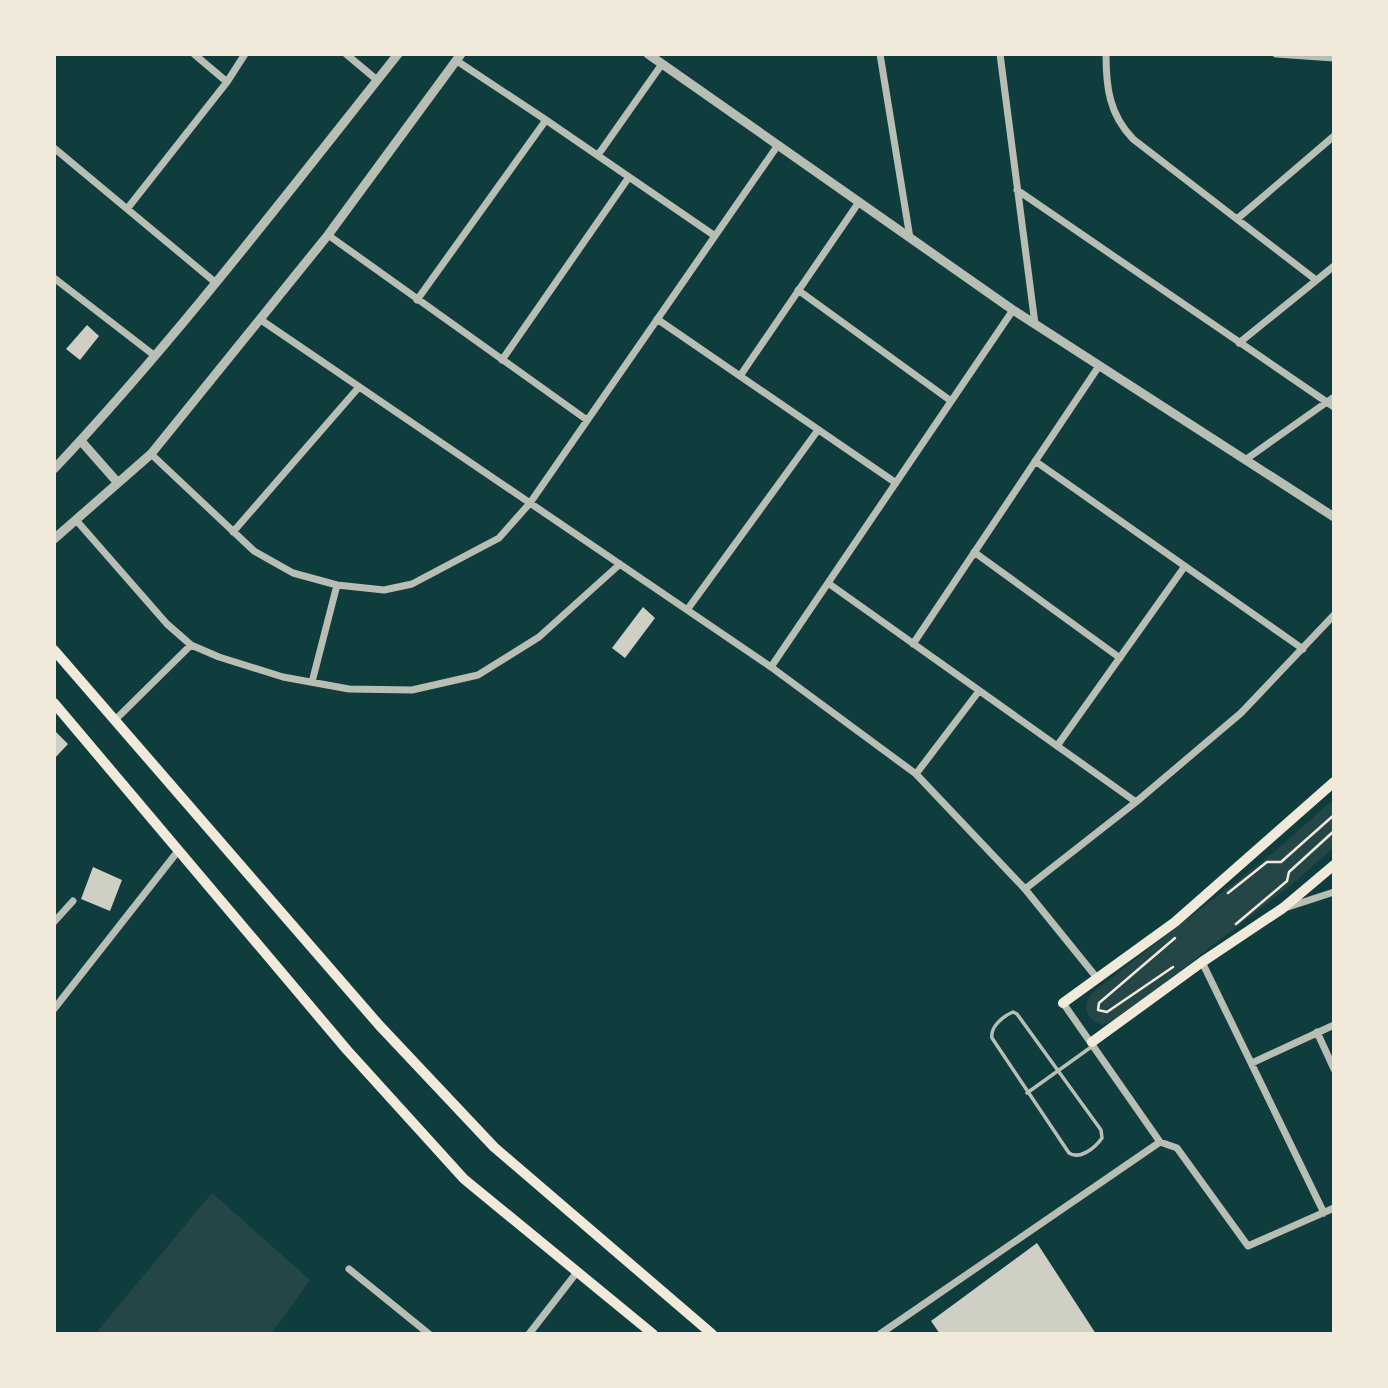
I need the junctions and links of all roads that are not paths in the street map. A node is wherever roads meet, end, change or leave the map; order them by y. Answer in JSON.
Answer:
{"nodes":[{"id":1,"x":194,"y":54,"type":"edge"},
{"id":2,"x":245,"y":54,"type":"edge"},
{"id":3,"x":398,"y":54,"type":"edge"},
{"id":4,"x":880,"y":54,"type":"edge"},
{"id":5,"x":1000,"y":54,"type":"edge"},
{"id":6,"x":1106,"y":54,"type":"edge"},
{"id":7,"x":1276,"y":54,"type":"edge"},
{"id":8,"x":347,"y":55,"type":"edge"},
{"id":9,"x":459,"y":58,"type":"edge"},
{"id":10,"x":656,"y":58,"type":"edge"},
{"id":11,"x":1334,"y":58,"type":"edge"},
{"id":12,"x":377,"y":80,"type":"junction"},
{"id":13,"x":227,"y":82,"type":"junction"},
{"id":14,"x":546,"y":120,"type":"junction"},
{"id":15,"x":1334,"y":136,"type":"edge"},
{"id":16,"x":778,"y":145,"type":"junction"},
{"id":17,"x":54,"y":148,"type":"edge"},
{"id":18,"x":598,"y":155,"type":"junction"},
{"id":19,"x":629,"y":177,"type":"junction"},
{"id":20,"x":1017,"y":190,"type":"junction"},
{"id":21,"x":859,"y":202,"type":"junction"},
{"id":22,"x":127,"y":209,"type":"junction"},
{"id":23,"x":1237,"y":219,"type":"junction"},
{"id":24,"x":328,"y":235,"type":"junction"},
{"id":25,"x":715,"y":236,"type":"junction"},
{"id":26,"x":910,"y":238,"type":"junction"},
{"id":27,"x":1334,"y":266,"type":"edge"},
{"id":28,"x":54,"y":278,"type":"edge"},
{"id":29,"x":1316,"y":281,"type":"junction"},
{"id":30,"x":216,"y":283,"type":"junction"},
{"id":31,"x":798,"y":290,"type":"junction"},
{"id":32,"x":417,"y":300,"type":"junction"},
{"id":33,"x":1013,"y":310,"type":"junction"},
{"id":34,"x":657,"y":319,"type":"junction"},
{"id":35,"x":261,"y":320,"type":"junction"},
{"id":36,"x":1035,"y":324,"type":"junction"},
{"id":37,"x":1239,"y":343,"type":"junction"},
{"id":38,"x":155,"y":356,"type":"junction"},
{"id":39,"x":502,"y":360,"type":"junction"},
{"id":40,"x":1099,"y":366,"type":"junction"},
{"id":41,"x":740,"y":376,"type":"junction"},
{"id":42,"x":359,"y":387,"type":"junction"},
{"id":43,"x":1334,"y":397,"type":"edge"},
{"id":44,"x":951,"y":401,"type":"junction"},
{"id":45,"x":1325,"y":403,"type":"junction"},
{"id":46,"x":1334,"y":407,"type":"edge"},
{"id":47,"x":587,"y":420,"type":"junction"},
{"id":48,"x":818,"y":430,"type":"junction"},
{"id":49,"x":81,"y":441,"type":"junction"},
{"id":50,"x":151,"y":454,"type":"junction"},
{"id":51,"x":1245,"y":460,"type":"junction"},
{"id":52,"x":1035,"y":461,"type":"junction"},
{"id":53,"x":54,"y":469,"type":"edge"},
{"id":54,"x":118,"y":483,"type":"junction"},
{"id":55,"x":896,"y":483,"type":"junction"},
{"id":56,"x":530,"y":503,"type":"junction"},
{"id":57,"x":1334,"y":517,"type":"edge"},
{"id":58,"x":76,"y":520,"type":"junction"},
{"id":59,"x":233,"y":531,"type":"junction"},
{"id":60,"x":56,"y":540,"type":"edge"},
{"id":61,"x":974,"y":552,"type":"junction"},
{"id":62,"x":620,"y":564,"type":"junction"},
{"id":63,"x":1185,"y":566,"type":"junction"},
{"id":64,"x":828,"y":583,"type":"junction"},
{"id":65,"x":337,"y":585,"type":"junction"},
{"id":66,"x":687,"y":610,"type":"junction"},
{"id":67,"x":1334,"y":615,"type":"edge"},
{"id":68,"x":913,"y":643,"type":"junction"},
{"id":69,"x":191,"y":645,"type":"junction"},
{"id":70,"x":1303,"y":649,"type":"junction"},
{"id":71,"x":54,"y":650,"type":"edge"},
{"id":72,"x":1120,"y":658,"type":"junction"},
{"id":73,"x":771,"y":667,"type":"junction"},
{"id":74,"x":312,"y":682,"type":"junction"},
{"id":75,"x":979,"y":691,"type":"junction"},
{"id":76,"x":54,"y":703,"type":"edge"},
{"id":77,"x":114,"y":721,"type":"junction"},
{"id":78,"x":1057,"y":746,"type":"junction"},
{"id":79,"x":916,"y":774,"type":"junction"},
{"id":80,"x":1334,"y":782,"type":"edge"},
{"id":81,"x":1136,"y":802,"type":"junction"},
{"id":82,"x":178,"y":851,"type":"junction"},
{"id":83,"x":1334,"y":865,"type":"edge"},
{"id":84,"x":1025,"y":888,"type":"junction"},
{"id":85,"x":1334,"y":892,"type":"edge"},
{"id":86,"x":73,"y":901,"type":"dead end"},
{"id":87,"x":1283,"y":908,"type":"junction"},
{"id":88,"x":54,"y":922,"type":"edge"},
{"id":89,"x":1202,"y":962,"type":"junction"},
{"id":90,"x":1097,"y":978,"type":"junction"},
{"id":91,"x":1063,"y":1003,"type":"joint"},
{"id":92,"x":54,"y":1009,"type":"edge"},
{"id":93,"x":1334,"y":1024,"type":"edge"},
{"id":94,"x":1317,"y":1032,"type":"junction"},
{"id":95,"x":1093,"y":1043,"type":"junction"},
{"id":96,"x":1252,"y":1063,"type":"junction"},
{"id":97,"x":1334,"y":1069,"type":"edge"},
{"id":98,"x":1059,"y":1070,"type":"junction"},
{"id":99,"x":1027,"y":1093,"type":"junction"},
{"id":100,"x":1160,"y":1142,"type":"junction"},
{"id":101,"x":1334,"y":1208,"type":"edge"},
{"id":102,"x":1324,"y":1213,"type":"junction"},
{"id":103,"x":349,"y":1269,"type":"dead end"},
{"id":104,"x":577,"y":1272,"type":"junction"},
{"id":105,"x":429,"y":1334,"type":"edge"},
{"id":106,"x":529,"y":1334,"type":"edge"},
{"id":107,"x":653,"y":1334,"type":"edge"},
{"id":108,"x":712,"y":1334,"type":"edge"},
{"id":109,"x":880,"y":1334,"type":"edge"}],
"edges":[{"from":1,"to":13,"type":"street"},
{"from":2,"to":13,"type":"street"},
{"from":3,"to":12,"type":"street"},
{"from":4,"to":26,"type":"street"},
{"from":5,"to":20,"type":"street"},
{"from":6,"to":23,"type":"street"},
{"from":7,"to":11,"type":"street"},
{"from":8,"to":12,"type":"street"},
{"from":9,"to":14,"type":"street"},
{"from":9,"to":24,"type":"street"},
{"from":10,"to":16,"type":"street"},
{"from":10,"to":18,"type":"street"},
{"from":12,"to":30,"type":"street"},
{"from":13,"to":22,"type":"street"},
{"from":14,"to":18,"type":"street"},
{"from":14,"to":32,"type":"street"},
{"from":15,"to":23,"type":"street"},
{"from":16,"to":21,"type":"street"},
{"from":16,"to":25,"type":"street"},
{"from":17,"to":22,"type":"street"},
{"from":18,"to":19,"type":"street"},
{"from":19,"to":25,"type":"street"},
{"from":19,"to":39,"type":"street"},
{"from":20,"to":36,"type":"street"},
{"from":20,"to":37,"type":"street"},
{"from":21,"to":26,"type":"street"},
{"from":21,"to":31,"type":"street"},
{"from":22,"to":30,"type":"street"},
{"from":23,"to":29,"type":"street"},
{"from":24,"to":32,"type":"street"},
{"from":24,"to":35,"type":"street"},
{"from":25,"to":34,"type":"street"},
{"from":26,"to":33,"type":"street"},
{"from":27,"to":29,"type":"street"},
{"from":28,"to":38,"type":"street"},
{"from":29,"to":37,"type":"street"},
{"from":30,"to":38,"type":"street"},
{"from":31,"to":41,"type":"street"},
{"from":31,"to":44,"type":"street"},
{"from":32,"to":39,"type":"street"},
{"from":33,"to":36,"type":"street"},
{"from":33,"to":44,"type":"street"},
{"from":34,"to":41,"type":"street"},
{"from":34,"to":47,"type":"street"},
{"from":35,"to":42,"type":"street"},
{"from":35,"to":50,"type":"street"},
{"from":36,"to":40,"type":"street"},
{"from":37,"to":45,"type":"street"},
{"from":38,"to":49,"type":"street"},
{"from":39,"to":47,"type":"street"},
{"from":40,"to":51,"type":"street"},
{"from":40,"to":52,"type":"street"},
{"from":41,"to":48,"type":"street"},
{"from":42,"to":56,"type":"street"},
{"from":42,"to":59,"type":"street"},
{"from":43,"to":45,"type":"street"},
{"from":44,"to":55,"type":"street"},
{"from":45,"to":46,"type":"street"},
{"from":45,"to":51,"type":"street"},
{"from":47,"to":56,"type":"street"},
{"from":48,"to":55,"type":"street"},
{"from":48,"to":66,"type":"street"},
{"from":49,"to":53,"type":"street"},
{"from":49,"to":54,"type":"street"},
{"from":50,"to":54,"type":"street"},
{"from":50,"to":59,"type":"street"},
{"from":51,"to":57,"type":"street"},
{"from":52,"to":61,"type":"street"},
{"from":52,"to":63,"type":"street"},
{"from":54,"to":58,"type":"street"},
{"from":55,"to":64,"type":"street"},
{"from":56,"to":62,"type":"street"},
{"from":56,"to":65,"type":"street"},
{"from":58,"to":60,"type":"street"},
{"from":58,"to":69,"type":"street"},
{"from":59,"to":65,"type":"street"},
{"from":61,"to":68,"type":"street"},
{"from":61,"to":72,"type":"street"},
{"from":62,"to":66,"type":"street"},
{"from":62,"to":74,"type":"street"},
{"from":63,"to":70,"type":"street"},
{"from":63,"to":72,"type":"street"},
{"from":64,"to":68,"type":"street"},
{"from":64,"to":73,"type":"street"},
{"from":65,"to":74,"type":"street"},
{"from":66,"to":73,"type":"street"},
{"from":67,"to":70,"type":"street"},
{"from":68,"to":75,"type":"street"},
{"from":69,"to":74,"type":"street"},
{"from":69,"to":77,"type":"street"},
{"from":70,"to":81,"type":"street"},
{"from":71,"to":77,"type":"main road"},
{"from":72,"to":78,"type":"street"},
{"from":73,"to":79,"type":"street"},
{"from":75,"to":78,"type":"street"},
{"from":75,"to":79,"type":"street"},
{"from":76,"to":82,"type":"main road"},
{"from":77,"to":108,"type":"main road"},
{"from":78,"to":81,"type":"street"},
{"from":79,"to":84,"type":"street"},
{"from":80,"to":90,"type":"main road"},
{"from":81,"to":84,"type":"street"},
{"from":82,"to":92,"type":"street"},
{"from":82,"to":104,"type":"main road"},
{"from":83,"to":87,"type":"main road"},
{"from":84,"to":90,"type":"street"},
{"from":85,"to":87,"type":"street"},
{"from":86,"to":88,"type":"street"},
{"from":87,"to":89,"type":"main road"},
{"from":89,"to":95,"type":"main road"},
{"from":89,"to":96,"type":"street"},
{"from":90,"to":91,"type":"main road"},
{"from":91,"to":95,"type":"street"},
{"from":93,"to":94,"type":"street"},
{"from":94,"to":96,"type":"street"},
{"from":94,"to":97,"type":"street"},
{"from":95,"to":98,"type":"lane"},
{"from":95,"to":100,"type":"street"},
{"from":96,"to":102,"type":"street"},
{"from":98,"to":99,"type":"lane"},
{"from":98,"to":99,"type":"lane"},
{"from":98,"to":99,"type":"lane"},
{"from":100,"to":102,"type":"street"},
{"from":100,"to":109,"type":"street"},
{"from":101,"to":102,"type":"street"},
{"from":103,"to":105,"type":"street"},
{"from":104,"to":106,"type":"street"},
{"from":104,"to":107,"type":"main road"}]}
